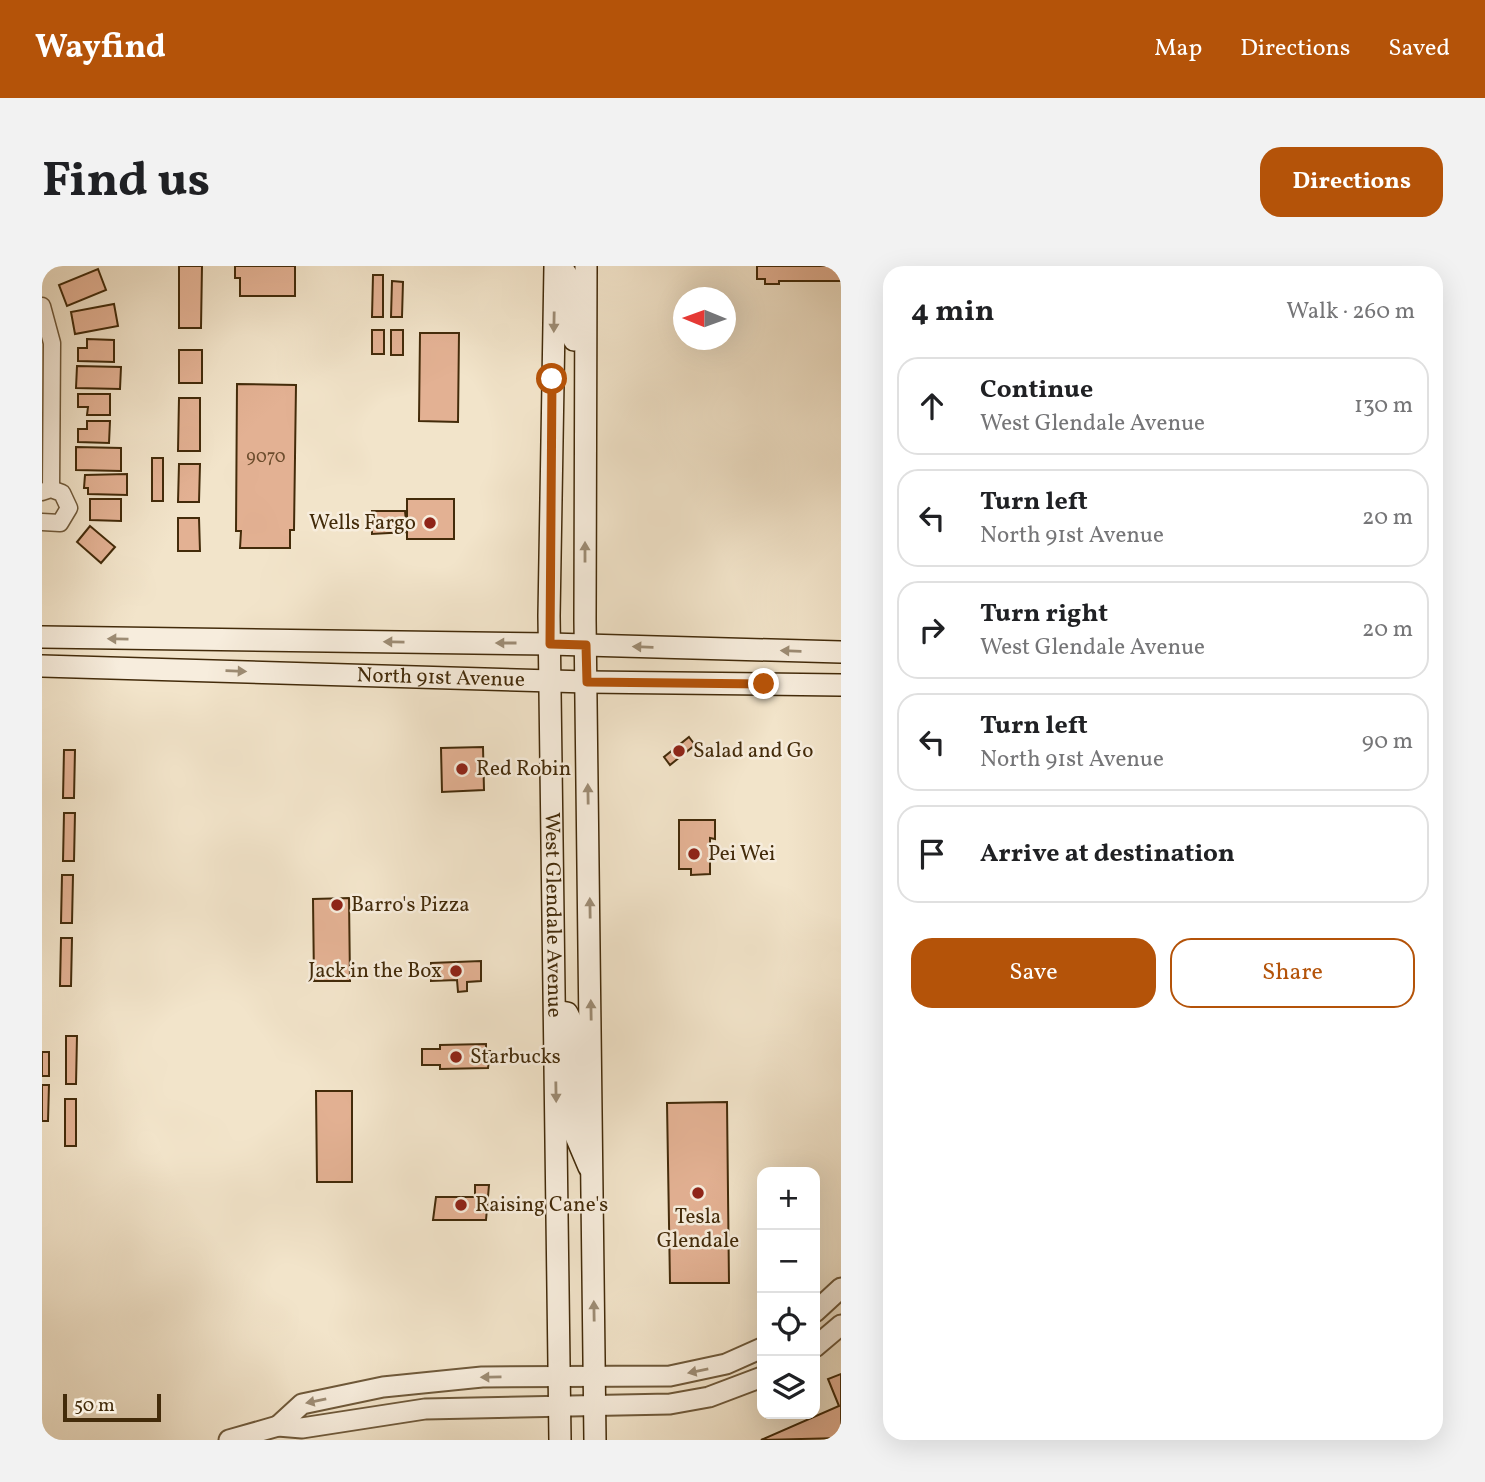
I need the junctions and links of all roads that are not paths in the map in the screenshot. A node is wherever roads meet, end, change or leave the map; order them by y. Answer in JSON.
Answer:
{"nodes":[{"id":1,"x":555,"y":266,"type":"edge"},
{"id":2,"x":561,"y":266,"type":"edge"},
{"id":3,"x":586,"y":266,"type":"edge"},
{"id":4,"x":42,"y":306,"type":"edge"},
{"id":5,"x":586,"y":383,"type":"junction"},
{"id":6,"x":47,"y":491,"type":"edge"},
{"id":7,"x":42,"y":522,"type":"edge"},
{"id":8,"x":42,"y":637,"type":"edge"},
{"id":9,"x":170,"y":640,"type":"junction"},
{"id":10,"x":550,"y":644,"type":"junction"},
{"id":11,"x":586,"y":645,"type":"junction"},
{"id":12,"x":841,"y":652,"type":"edge"},
{"id":13,"x":42,"y":666,"type":"edge"},
{"id":14,"x":168,"y":669,"type":"junction"},
{"id":15,"x":841,"y":673,"type":"edge"},
{"id":16,"x":550,"y":681,"type":"junction"},
{"id":17,"x":587,"y":682,"type":"junction"},
{"id":18,"x":803,"y":685,"type":"junction"},
{"id":19,"x":841,"y":685,"type":"edge"},
{"id":20,"x":555,"y":1011,"type":"junction"},
{"id":21,"x":592,"y":1175,"type":"junction"},
{"id":22,"x":841,"y":1288,"type":"edge"},
{"id":23,"x":820,"y":1307,"type":"edge"},
{"id":24,"x":841,"y":1325,"type":"edge"},
{"id":25,"x":820,"y":1343,"type":"edge"},
{"id":26,"x":757,"y":1350,"type":"edge"},
{"id":27,"x":559,"y":1376,"type":"junction"},
{"id":28,"x":594,"y":1379,"type":"junction"},
{"id":29,"x":757,"y":1379,"type":"edge"},
{"id":30,"x":559,"y":1405,"type":"junction"},
{"id":31,"x":595,"y":1405,"type":"junction"},
{"id":32,"x":278,"y":1426,"type":"junction"},
{"id":33,"x":229,"y":1440,"type":"edge"},
{"id":34,"x":560,"y":1440,"type":"edge"},
{"id":35,"x":595,"y":1440,"type":"edge"}],
"edges":[{"from":1,"to":10,"type":"main road","name":"West Glendale Avenue","one_way":true},
{"from":2,"to":5,"type":"main road"},
{"from":3,"to":5,"type":"main road","name":"West Glendale Avenue"},
{"from":4,"to":6,"type":"street"},
{"from":11,"to":5,"type":"main road","name":"West Glendale Avenue","one_way":true},
{"from":6,"to":7,"type":"street"},
{"from":9,"to":8,"type":"main road","name":"North 91st Avenue","one_way":true},
{"from":10,"to":9,"type":"main road","name":"North 91st Avenue","one_way":true},
{"from":9,"to":14,"type":"main road"},
{"from":10,"to":11,"type":"main road","name":"North 91st Avenue"},
{"from":10,"to":16,"type":"main road","name":"West Glendale Avenue"},
{"from":12,"to":11,"type":"main road","name":"North 91st Avenue","one_way":true},
{"from":11,"to":17,"type":"main road","name":"West Glendale Avenue"},
{"from":13,"to":14,"type":"main road","name":"North 91st Avenue"},
{"from":14,"to":16,"type":"main road","name":"North 91st Avenue","one_way":true},
{"from":15,"to":18,"type":"main road"},
{"from":16,"to":17,"type":"main road","name":"North 91st Avenue"},
{"from":16,"to":20,"type":"main road","name":"West Glendale Avenue"},
{"from":17,"to":18,"type":"main road","name":"North 91st Avenue"},
{"from":21,"to":17,"type":"main road","name":"West Glendale Avenue","one_way":true},
{"from":18,"to":19,"type":"main road","name":"North 91st Avenue"},
{"from":20,"to":21,"type":"main road"},
{"from":20,"to":27,"type":"main road","name":"West Glendale Avenue","one_way":true},
{"from":28,"to":21,"type":"main road","name":"West Glendale Avenue","one_way":true},
{"from":22,"to":23,"type":"street"},
{"from":24,"to":25,"type":"street"},
{"from":26,"to":28,"type":"street","one_way":true},
{"from":27,"to":28,"type":"street"},
{"from":27,"to":30,"type":"main road","name":"West Glendale Avenue"},
{"from":27,"to":32,"type":"street","one_way":true},
{"from":28,"to":31,"type":"main road","name":"West Glendale Avenue"},
{"from":29,"to":31,"type":"street"},
{"from":30,"to":31,"type":"street"},
{"from":30,"to":32,"type":"street"},
{"from":30,"to":34,"type":"main road","name":"West Glendale Avenue"},
{"from":31,"to":35,"type":"main road","name":"West Glendale Avenue"},
{"from":32,"to":33,"type":"street"}]}
